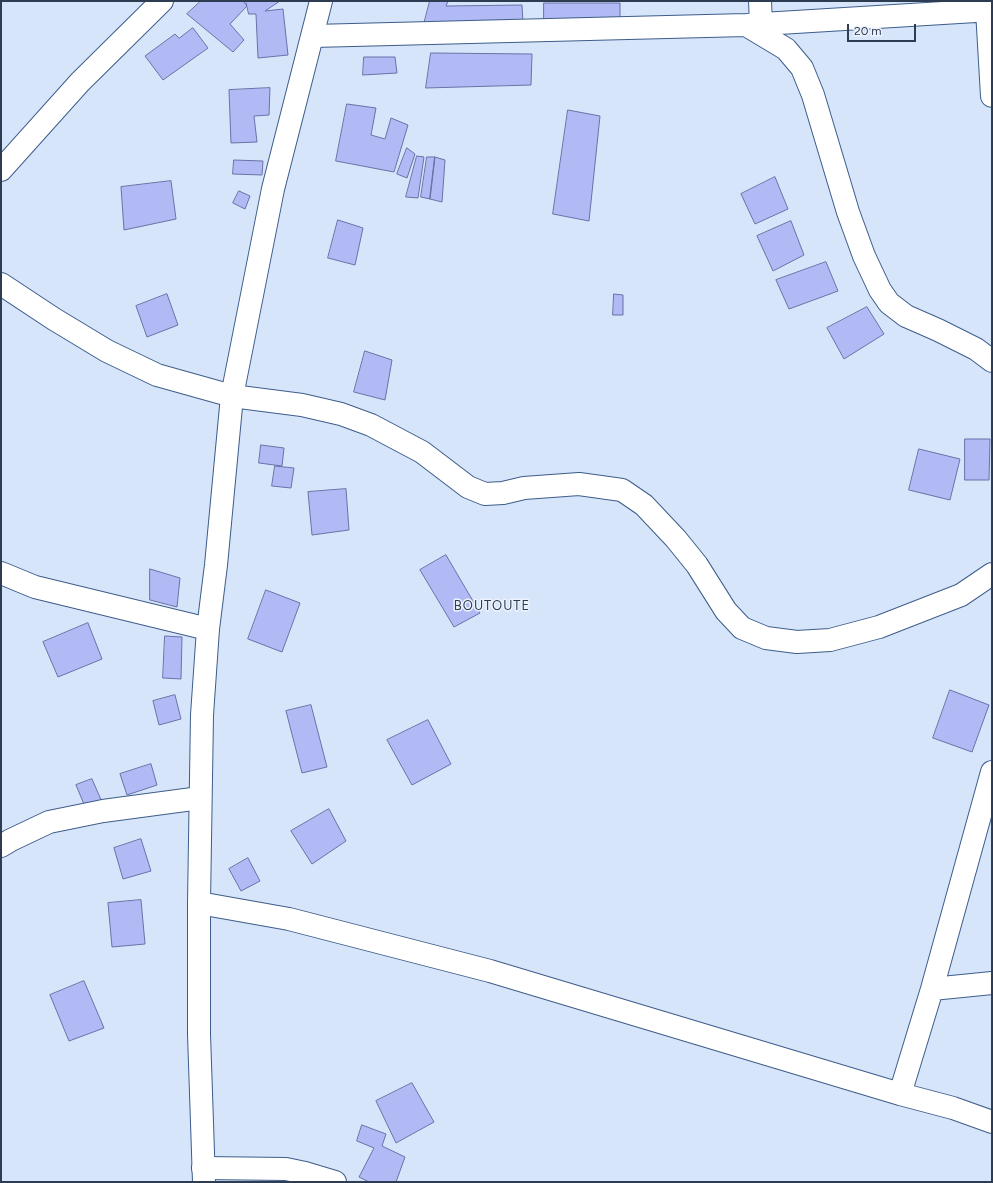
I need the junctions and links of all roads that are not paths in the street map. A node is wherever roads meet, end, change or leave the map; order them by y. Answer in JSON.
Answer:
{"nodes":[{"id":1,"x":162,"y":1,"type":"edge"},
{"id":2,"x":321,"y":1,"type":"edge"},
{"id":3,"x":760,"y":1,"type":"edge"},
{"id":4,"x":990,"y":10,"type":"edge"},
{"id":5,"x":753,"y":24,"type":"junction"},
{"id":6,"x":313,"y":36,"type":"junction"},
{"id":7,"x":992,"y":96,"type":"edge"},
{"id":8,"x":1,"y":170,"type":"edge"},
{"id":9,"x":1,"y":284,"type":"edge"},
{"id":10,"x":992,"y":361,"type":"edge"},
{"id":11,"x":232,"y":396,"type":"junction"},
{"id":12,"x":1,"y":573,"type":"edge"},
{"id":13,"x":992,"y":574,"type":"edge"},
{"id":14,"x":208,"y":629,"type":"junction"},
{"id":15,"x":992,"y":772,"type":"edge"},
{"id":16,"x":200,"y":798,"type":"junction"},
{"id":17,"x":1,"y":846,"type":"edge"},
{"id":18,"x":199,"y":903,"type":"junction"},
{"id":19,"x":992,"y":983,"type":"edge"},
{"id":20,"x":932,"y":989,"type":"junction"},
{"id":21,"x":900,"y":1094,"type":"junction"},
{"id":22,"x":992,"y":1122,"type":"edge"},
{"id":23,"x":203,"y":1175,"type":"edge"},
{"id":24,"x":335,"y":1182,"type":"edge"}],
"edges":[{"from":1,"to":8,"type":"street"},
{"from":2,"to":6,"type":"street"},
{"from":3,"to":5,"type":"street"},
{"from":4,"to":5,"type":"street"},
{"from":4,"to":7,"type":"street"},
{"from":5,"to":6,"type":"street"},
{"from":5,"to":10,"type":"street"},
{"from":6,"to":11,"type":"street"},
{"from":9,"to":11,"type":"street"},
{"from":11,"to":13,"type":"street"},
{"from":11,"to":14,"type":"street"},
{"from":12,"to":14,"type":"street"},
{"from":14,"to":16,"type":"street"},
{"from":15,"to":20,"type":"street"},
{"from":16,"to":17,"type":"street"},
{"from":16,"to":18,"type":"street"},
{"from":18,"to":21,"type":"street"},
{"from":18,"to":23,"type":"street"},
{"from":19,"to":20,"type":"street"},
{"from":20,"to":21,"type":"street"},
{"from":21,"to":22,"type":"street"},
{"from":23,"to":24,"type":"street"}]}
